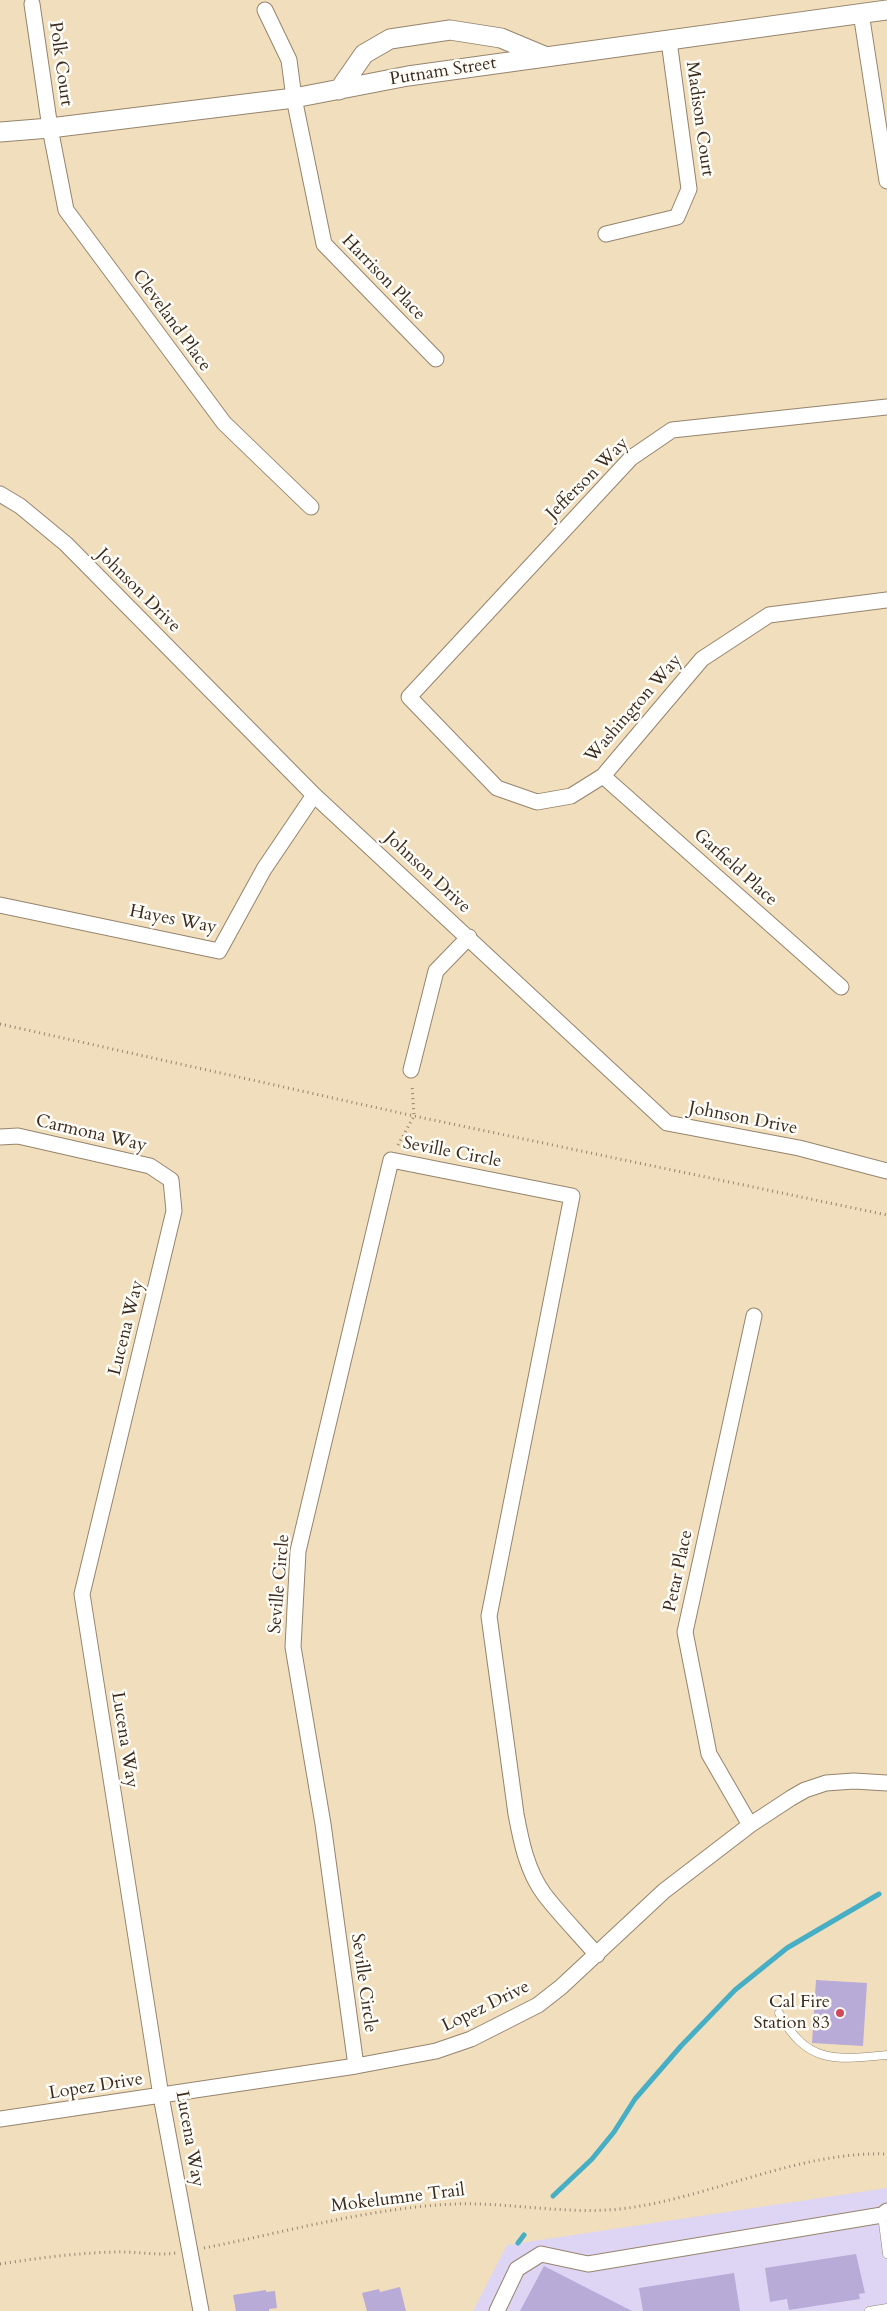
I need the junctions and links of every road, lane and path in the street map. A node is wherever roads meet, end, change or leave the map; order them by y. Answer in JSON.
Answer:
{"nodes":[{"id":1,"x":32,"y":4,"type":"dead end"},
{"id":2,"x":265,"y":10,"type":"dead end"},
{"id":3,"x":887,"y":10,"type":"edge"},
{"id":4,"x":860,"y":13,"type":"junction"},
{"id":5,"x":669,"y":41,"type":"junction"},
{"id":6,"x":545,"y":56,"type":"junction"},
{"id":7,"x":339,"y":90,"type":"junction"},
{"id":8,"x":294,"y":98,"type":"junction"},
{"id":9,"x":50,"y":128,"type":"junction"},
{"id":10,"x":0,"y":132,"type":"edge"},
{"id":11,"x":887,"y":180,"type":"edge"},
{"id":12,"x":606,"y":234,"type":"dead end"},
{"id":13,"x":436,"y":359,"type":"dead end"},
{"id":14,"x":887,"y":407,"type":"edge"},
{"id":15,"x":0,"y":494,"type":"edge"},
{"id":16,"x":311,"y":507,"type":"dead end"},
{"id":17,"x":887,"y":600,"type":"edge"},
{"id":18,"x":410,"y":697,"type":"joint"},
{"id":19,"x":603,"y":776,"type":"junction"},
{"id":20,"x":314,"y":795,"type":"junction"},
{"id":21,"x":0,"y":905,"type":"edge"},
{"id":22,"x":469,"y":937,"type":"junction"},
{"id":23,"x":841,"y":987,"type":"dead end"},
{"id":24,"x":0,"y":1024,"type":"edge"},
{"id":25,"x":410,"y":1070,"type":"joint"},
{"id":26,"x":414,"y":1116,"type":"junction"},
{"id":27,"x":0,"y":1137,"type":"edge"},
{"id":28,"x":391,"y":1160,"type":"junction"},
{"id":29,"x":887,"y":1171,"type":"edge"},
{"id":30,"x":171,"y":1180,"type":"joint"},
{"id":31,"x":887,"y":1215,"type":"edge"},
{"id":32,"x":754,"y":1316,"type":"dead end"},
{"id":33,"x":887,"y":1783,"type":"edge"},
{"id":34,"x":750,"y":1824,"type":"junction"},
{"id":35,"x":597,"y":1954,"type":"junction"},
{"id":36,"x":779,"y":2013,"type":"dead end"},
{"id":37,"x":887,"y":2055,"type":"edge"},
{"id":38,"x":356,"y":2066,"type":"junction"},
{"id":39,"x":162,"y":2096,"type":"junction"},
{"id":40,"x":0,"y":2119,"type":"edge"},
{"id":41,"x":887,"y":2154,"type":"edge"},
{"id":42,"x":885,"y":2213,"type":"edge"},
{"id":43,"x":189,"y":2250,"type":"junction"},
{"id":44,"x":887,"y":2254,"type":"edge"},
{"id":45,"x":0,"y":2264,"type":"edge"},
{"id":46,"x":887,"y":2308,"type":"edge"},
{"id":47,"x":201,"y":2311,"type":"edge"},
{"id":48,"x":497,"y":2311,"type":"edge"},
{"id":49,"x":869,"y":2311,"type":"edge"}],
"edges":[{"from":1,"to":9,"type":"street","name":"Polk Court"},
{"from":2,"to":8,"type":"street","name":"Harrison Place"},
{"from":3,"to":4,"type":"street","name":"Putnam Street"},
{"from":4,"to":5,"type":"street","name":"Putnam Street"},
{"from":4,"to":11,"type":"street"},
{"from":5,"to":6,"type":"street","name":"Putnam Street"},
{"from":5,"to":12,"type":"street","name":"Madison Court"},
{"from":6,"to":7,"type":"street","name":"Putnam Street"},
{"from":6,"to":7,"type":"street"},
{"from":7,"to":8,"type":"street","name":"Putnam Street"},
{"from":8,"to":9,"type":"street","name":"Putnam Street"},
{"from":8,"to":13,"type":"street","name":"Harrison Place"},
{"from":9,"to":10,"type":"street","name":"Putnam Street"},
{"from":9,"to":16,"type":"street","name":"Cleveland Place"},
{"from":14,"to":18,"type":"street","name":"Jefferson Way"},
{"from":15,"to":20,"type":"street","name":"Johnson Drive"},
{"from":17,"to":19,"type":"street","name":"Washington Way"},
{"from":18,"to":19,"type":"street","name":"Washington Way"},
{"from":19,"to":23,"type":"street","name":"Garfield Place"},
{"from":20,"to":21,"type":"street","name":"Hayes Way"},
{"from":20,"to":22,"type":"street","name":"Johnson Drive"},
{"from":22,"to":25,"type":"street"},
{"from":22,"to":29,"type":"street","name":"Johnson Drive"},
{"from":24,"to":26,"type":"path"},
{"from":25,"to":26,"type":"path"},
{"from":26,"to":28,"type":"path"},
{"from":26,"to":31,"type":"path"},
{"from":27,"to":30,"type":"street","name":"Carmona Way"},
{"from":28,"to":35,"type":"street","name":"Seville Circle"},
{"from":28,"to":38,"type":"street","name":"Seville Circle"},
{"from":30,"to":39,"type":"street","name":"Lucena Way"},
{"from":32,"to":34,"type":"street","name":"Petar Place"},
{"from":33,"to":34,"type":"street","name":"Lopez Drive"},
{"from":34,"to":35,"type":"street","name":"Lopez Drive"},
{"from":35,"to":38,"type":"street","name":"Lopez Drive"},
{"from":36,"to":37,"type":"lane"},
{"from":38,"to":39,"type":"street","name":"Lopez Drive"},
{"from":39,"to":40,"type":"street","name":"Lopez Drive"},
{"from":39,"to":43,"type":"street","name":"Lucena Way"},
{"from":41,"to":43,"type":"path","name":"Mokelumne Trail"},
{"from":42,"to":44,"type":"lane"},
{"from":42,"to":48,"type":"street"},
{"from":43,"to":45,"type":"path","name":"Mokelumne Trail"},
{"from":43,"to":47,"type":"street","name":"Lucena Way"},
{"from":46,"to":49,"type":"lane"}]}
